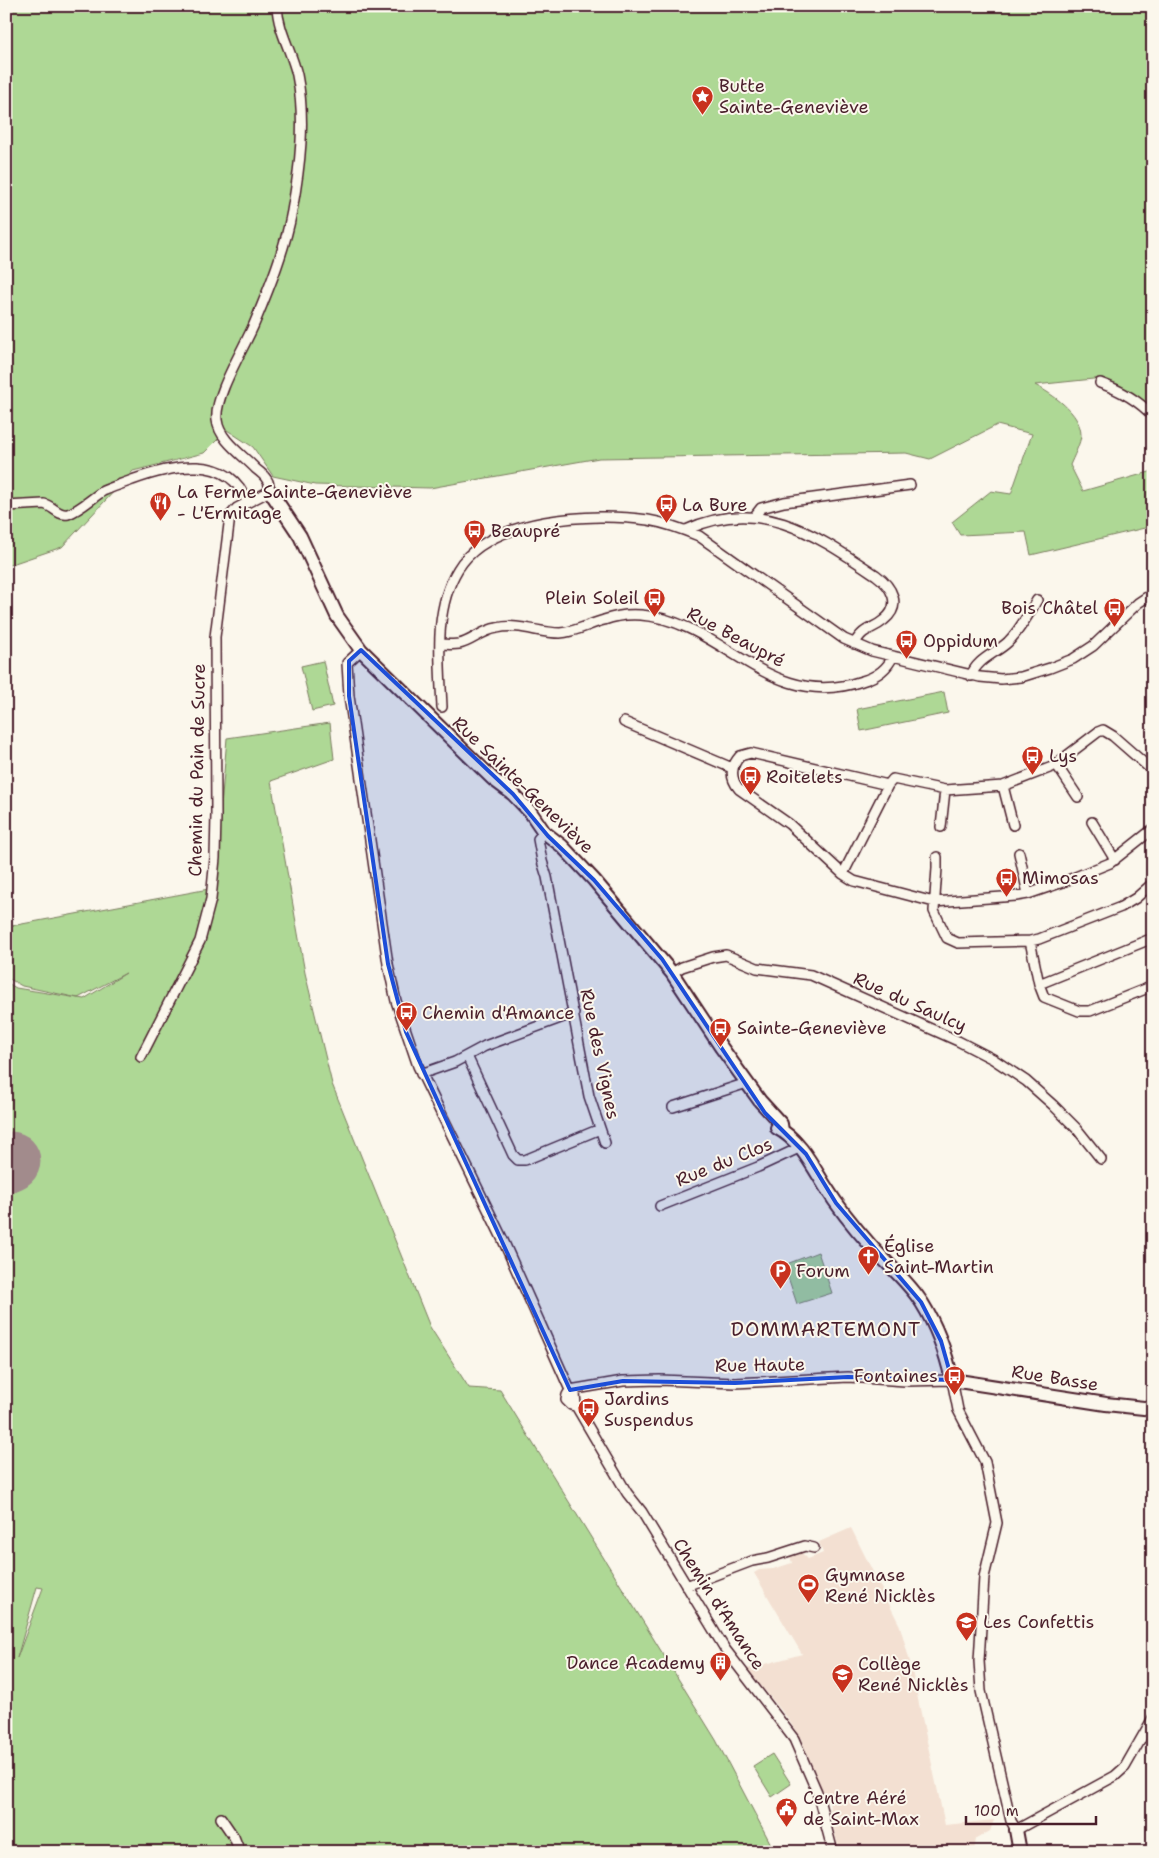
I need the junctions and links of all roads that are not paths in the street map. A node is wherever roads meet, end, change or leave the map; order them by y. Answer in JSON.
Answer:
{"nodes":[{"id":1,"x":277,"y":6,"type":"edge"},
{"id":2,"x":1100,"y":382,"type":"dead end"},
{"id":3,"x":1153,"y":416,"type":"edge"},
{"id":4,"x":910,"y":485,"type":"dead end"},
{"id":5,"x":270,"y":491,"type":"junction"},
{"id":6,"x":247,"y":502,"type":"junction"},
{"id":7,"x":6,"y":506,"type":"edge"},
{"id":8,"x":754,"y":517,"type":"junction"},
{"id":9,"x":686,"y":530,"type":"junction"},
{"id":10,"x":1153,"y":593,"type":"edge"},
{"id":11,"x":1037,"y":600,"type":"dead end"},
{"id":12,"x":440,"y":644,"type":"junction"},
{"id":13,"x":854,"y":644,"type":"junction"},
{"id":14,"x":361,"y":650,"type":"junction"},
{"id":15,"x":893,"y":656,"type":"junction"},
{"id":16,"x":970,"y":676,"type":"junction"},
{"id":17,"x":442,"y":707,"type":"dead end"},
{"id":18,"x":624,"y":722,"type":"dead end"},
{"id":19,"x":1056,"y":764,"type":"junction"},
{"id":20,"x":732,"y":768,"type":"junction"},
{"id":21,"x":1153,"y":771,"type":"edge"},
{"id":22,"x":888,"y":784,"type":"junction"},
{"id":23,"x":1003,"y":786,"type":"junction"},
{"id":24,"x":945,"y":790,"type":"junction"},
{"id":25,"x":1078,"y":797,"type":"dead end"},
{"id":26,"x":1092,"y":822,"type":"dead end"},
{"id":27,"x":1012,"y":825,"type":"dead end"},
{"id":28,"x":942,"y":827,"type":"dead end"},
{"id":29,"x":1153,"y":829,"type":"edge"},
{"id":30,"x":547,"y":834,"type":"junction"},
{"id":31,"x":1019,"y":853,"type":"dead end"},
{"id":32,"x":937,"y":857,"type":"dead end"},
{"id":33,"x":1115,"y":860,"type":"junction"},
{"id":34,"x":843,"y":874,"type":"junction"},
{"id":35,"x":1153,"y":883,"type":"edge"},
{"id":36,"x":1028,"y":894,"type":"junction"},
{"id":37,"x":934,"y":902,"type":"junction"},
{"id":38,"x":1153,"y":938,"type":"edge"},
{"id":39,"x":1030,"y":941,"type":"junction"},
{"id":40,"x":672,"y":973,"type":"junction"},
{"id":41,"x":1039,"y":984,"type":"junction"},
{"id":42,"x":1153,"y":986,"type":"edge"},
{"id":43,"x":574,"y":1013,"type":"junction"},
{"id":44,"x":467,"y":1056,"type":"junction"},
{"id":45,"x":141,"y":1057,"type":"dead end"},
{"id":46,"x":421,"y":1074,"type":"junction"},
{"id":47,"x":747,"y":1083,"type":"junction"},
{"id":48,"x":673,"y":1107,"type":"dead end"},
{"id":49,"x":600,"y":1129,"type":"junction"},
{"id":50,"x":605,"y":1144,"type":"dead end"},
{"id":51,"x":799,"y":1148,"type":"junction"},
{"id":52,"x":1101,"y":1159,"type":"dead end"},
{"id":53,"x":660,"y":1206,"type":"dead end"},
{"id":54,"x":952,"y":1380,"type":"junction"},
{"id":55,"x":570,"y":1390,"type":"junction"},
{"id":56,"x":1153,"y":1409,"type":"edge"},
{"id":57,"x":814,"y":1548,"type":"dead end"},
{"id":58,"x":686,"y":1586,"type":"junction"},
{"id":59,"x":1153,"y":1718,"type":"edge"},
{"id":60,"x":221,"y":1818,"type":"dead end"},
{"id":61,"x":1016,"y":1830,"type":"junction"},
{"id":62,"x":240,"y":1852,"type":"edge"},
{"id":63,"x":833,"y":1852,"type":"edge"},
{"id":64,"x":1020,"y":1852,"type":"edge"}],
"edges":[{"from":1,"to":5,"type":"street"},
{"from":2,"to":3,"type":"street"},
{"from":4,"to":8,"type":"street"},
{"from":5,"to":6,"type":"street","name":"Chemin du Pain de Sucre"},
{"from":5,"to":14,"type":"street","name":"Rue Sainte-Geneviève"},
{"from":6,"to":7,"type":"street"},
{"from":6,"to":45,"type":"street","name":"Chemin du Pain de Sucre"},
{"from":8,"to":9,"type":"street"},
{"from":8,"to":13,"type":"street"},
{"from":9,"to":12,"type":"street"},
{"from":9,"to":13,"type":"street"},
{"from":10,"to":16,"type":"street"},
{"from":11,"to":16,"type":"street"},
{"from":12,"to":15,"type":"street","name":"Rue Beaupré"},
{"from":12,"to":17,"type":"street"},
{"from":13,"to":15,"type":"street"},
{"from":14,"to":30,"type":"street","name":"Rue Sainte-Geneviève"},
{"from":14,"to":46,"type":"street","name":"Chemin d'Amance"},
{"from":15,"to":16,"type":"street"},
{"from":18,"to":20,"type":"street"},
{"from":19,"to":21,"type":"street"},
{"from":19,"to":23,"type":"street"},
{"from":19,"to":25,"type":"street"},
{"from":20,"to":22,"type":"street"},
{"from":20,"to":34,"type":"street"},
{"from":22,"to":24,"type":"street"},
{"from":22,"to":34,"type":"street"},
{"from":23,"to":24,"type":"street"},
{"from":23,"to":27,"type":"street"},
{"from":24,"to":28,"type":"street"},
{"from":26,"to":33,"type":"street"},
{"from":29,"to":33,"type":"street"},
{"from":30,"to":40,"type":"street","name":"Rue Sainte-Geneviève"},
{"from":30,"to":43,"type":"street","name":"Rue des Vignes"},
{"from":31,"to":36,"type":"street"},
{"from":32,"to":37,"type":"street"},
{"from":33,"to":36,"type":"street"},
{"from":34,"to":37,"type":"street"},
{"from":35,"to":39,"type":"street"},
{"from":36,"to":37,"type":"street"},
{"from":37,"to":39,"type":"street"},
{"from":38,"to":41,"type":"street"},
{"from":39,"to":41,"type":"street"},
{"from":40,"to":47,"type":"street","name":"Rue Sainte-Geneviève"},
{"from":40,"to":52,"type":"street","name":"Rue du Saulcy"},
{"from":41,"to":42,"type":"street"},
{"from":43,"to":44,"type":"street"},
{"from":43,"to":49,"type":"street","name":"Rue des Vignes"},
{"from":44,"to":46,"type":"street"},
{"from":44,"to":49,"type":"street"},
{"from":46,"to":55,"type":"street","name":"Chemin d'Amance"},
{"from":47,"to":48,"type":"street"},
{"from":47,"to":51,"type":"street","name":"Rue Sainte-Geneviève"},
{"from":49,"to":50,"type":"street","name":"Rue des Vignes"},
{"from":51,"to":53,"type":"street","name":"Rue du Clos"},
{"from":51,"to":54,"type":"street","name":"Rue Sainte-Geneviève"},
{"from":54,"to":55,"type":"street","name":"Rue Haute"},
{"from":54,"to":56,"type":"street","name":"Rue Basse"},
{"from":54,"to":61,"type":"street"},
{"from":55,"to":58,"type":"street","name":"Chemin d'Amance"},
{"from":57,"to":58,"type":"street"},
{"from":58,"to":63,"type":"street","name":"Chemin d'Amance"},
{"from":59,"to":61,"type":"street"},
{"from":60,"to":62,"type":"street"},
{"from":61,"to":64,"type":"street"}]}
